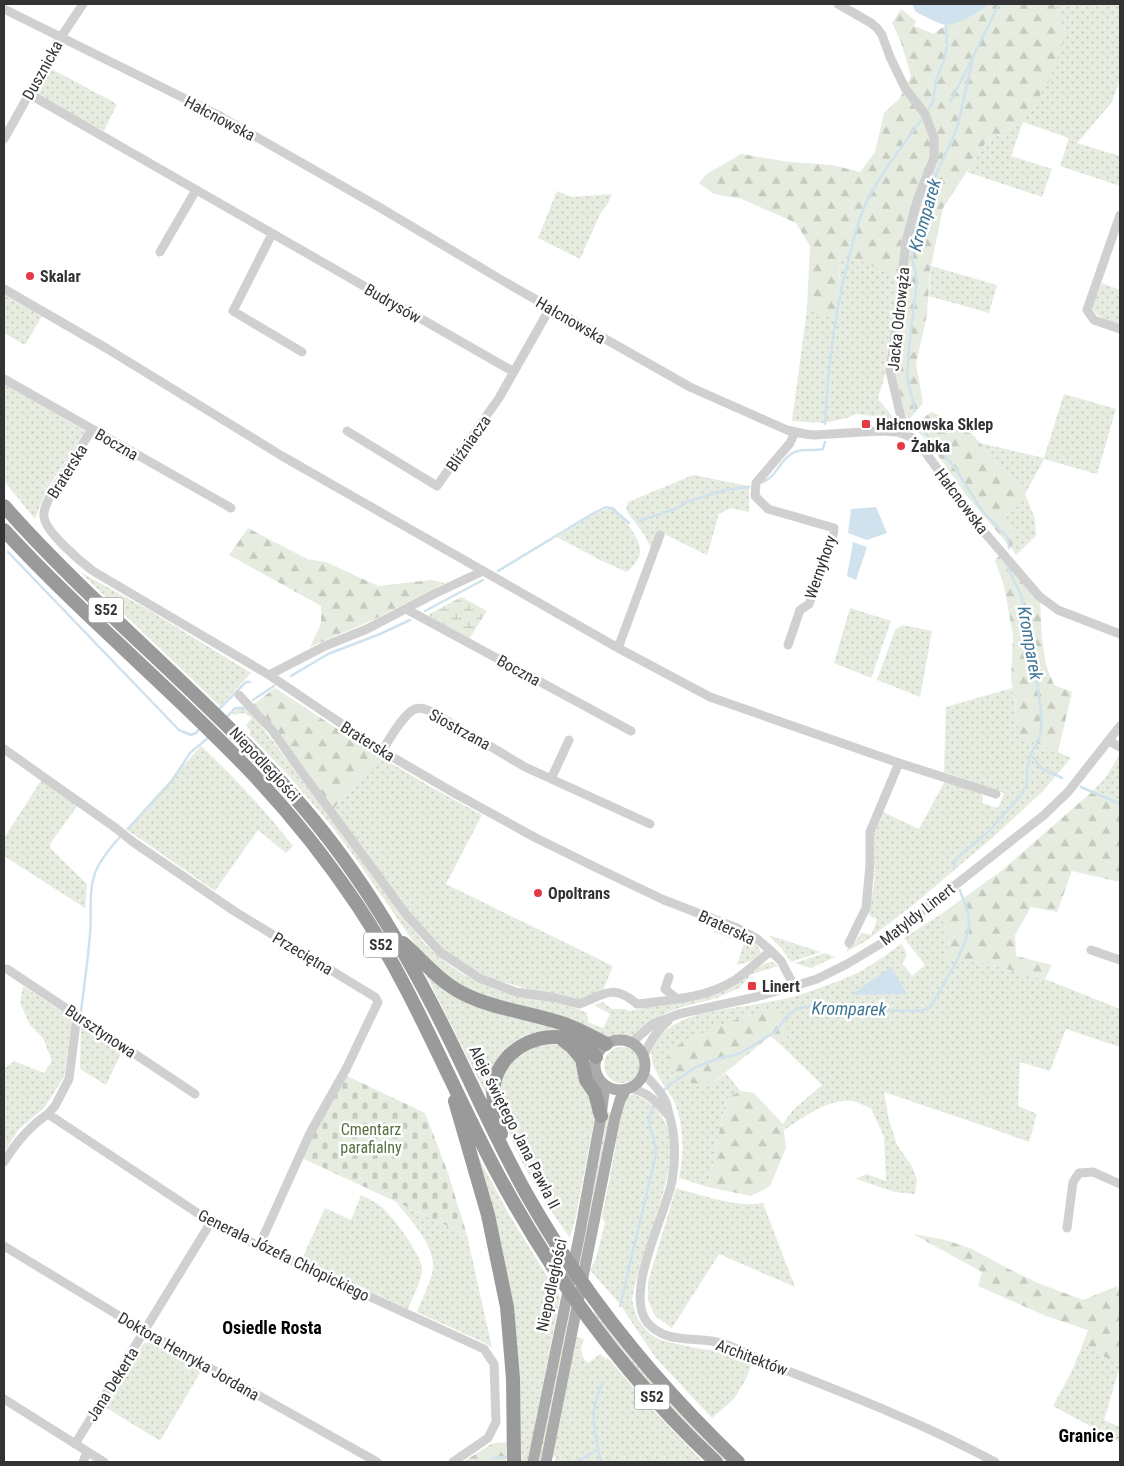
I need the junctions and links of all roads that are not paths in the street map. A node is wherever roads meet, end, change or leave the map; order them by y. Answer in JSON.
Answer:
{"nodes":[{"id":1,"x":83,"y":4,"type":"edge"},
{"id":2,"x":838,"y":4,"type":"edge"},
{"id":3,"x":4,"y":9,"type":"edge"},
{"id":4,"x":61,"y":37,"type":"junction"},
{"id":5,"x":29,"y":94,"type":"junction"},
{"id":6,"x":4,"y":138,"type":"edge"},
{"id":7,"x":196,"y":190,"type":"junction"},
{"id":8,"x":1120,"y":215,"type":"edge"},
{"id":9,"x":272,"y":234,"type":"junction"},
{"id":10,"x":160,"y":252,"type":"dead end"},
{"id":11,"x":4,"y":289,"type":"edge"},
{"id":12,"x":550,"y":308,"type":"junction"},
{"id":13,"x":1120,"y":329,"type":"edge"},
{"id":14,"x":302,"y":352,"type":"dead end"},
{"id":15,"x":514,"y":372,"type":"junction"},
{"id":16,"x":4,"y":379,"type":"edge"},
{"id":17,"x":92,"y":430,"type":"junction"},
{"id":18,"x":347,"y":431,"type":"dead end"},
{"id":19,"x":795,"y":432,"type":"junction"},
{"id":20,"x":904,"y":434,"type":"junction"},
{"id":21,"x":4,"y":506,"type":"edge"},
{"id":22,"x":231,"y":508,"type":"dead end"},
{"id":23,"x":4,"y":530,"type":"edge"},
{"id":24,"x":660,"y":535,"type":"dead end"},
{"id":25,"x":483,"y":571,"type":"junction"},
{"id":26,"x":406,"y":610,"type":"junction"},
{"id":27,"x":1106,"y":627,"type":"junction"},
{"id":28,"x":1120,"y":634,"type":"edge"},
{"id":29,"x":1120,"y":638,"type":"edge"},
{"id":30,"x":788,"y":645,"type":"dead end"},
{"id":31,"x":618,"y":648,"type":"junction"},
{"id":32,"x":269,"y":675,"type":"junction"},
{"id":33,"x":239,"y":695,"type":"dead end"},
{"id":34,"x":1120,"y":718,"type":"edge"},
{"id":35,"x":1117,"y":729,"type":"edge"},
{"id":36,"x":632,"y":731,"type":"dead end"},
{"id":37,"x":569,"y":740,"type":"dead end"},
{"id":38,"x":1108,"y":741,"type":"junction"},
{"id":39,"x":1120,"y":747,"type":"edge"},
{"id":40,"x":4,"y":749,"type":"edge"},
{"id":41,"x":382,"y":751,"type":"junction"},
{"id":42,"x":899,"y":763,"type":"junction"},
{"id":43,"x":551,"y":778,"type":"junction"},
{"id":44,"x":996,"y":794,"type":"dead end"},
{"id":45,"x":650,"y":824,"type":"dead end"},
{"id":46,"x":394,"y":934,"type":"junction"},
{"id":47,"x":849,"y":943,"type":"dead end"},
{"id":48,"x":1091,"y":950,"type":"dead end"},
{"id":49,"x":771,"y":951,"type":"junction"},
{"id":50,"x":1120,"y":960,"type":"edge"},
{"id":51,"x":750,"y":967,"type":"junction"},
{"id":52,"x":7,"y":968,"type":"dead end"},
{"id":53,"x":735,"y":971,"type":"dead end"},
{"id":54,"x":669,"y":977,"type":"dead end"},
{"id":55,"x":794,"y":986,"type":"junction"},
{"id":56,"x":677,"y":999,"type":"junction"},
{"id":57,"x":77,"y":1015,"type":"junction"},
{"id":58,"x":672,"y":1017,"type":"junction"},
{"id":59,"x":560,"y":1038,"type":"junction"},
{"id":60,"x":631,"y":1043,"type":"junction"},
{"id":61,"x":606,"y":1044,"type":"junction"},
{"id":62,"x":644,"y":1056,"type":"junction"},
{"id":63,"x":596,"y":1057,"type":"junction"},
{"id":64,"x":444,"y":1065,"type":"junction"},
{"id":65,"x":644,"y":1073,"type":"junction"},
{"id":66,"x":605,"y":1085,"type":"junction"},
{"id":67,"x":628,"y":1088,"type":"junction"},
{"id":68,"x":195,"y":1094,"type":"dead end"},
{"id":69,"x":48,"y":1114,"type":"junction"},
{"id":70,"x":601,"y":1116,"type":"junction"},
{"id":71,"x":670,"y":1117,"type":"junction"},
{"id":72,"x":504,"y":1152,"type":"junction"},
{"id":73,"x":4,"y":1162,"type":"edge"},
{"id":74,"x":1120,"y":1184,"type":"edge"},
{"id":75,"x":212,"y":1222,"type":"junction"},
{"id":76,"x":1067,"y":1228,"type":"dead end"},
{"id":77,"x":4,"y":1246,"type":"edge"},
{"id":78,"x":259,"y":1246,"type":"junction"},
{"id":79,"x":144,"y":1331,"type":"junction"},
{"id":80,"x":4,"y":1399,"type":"edge"},
{"id":81,"x":75,"y":1444,"type":"junction"},
{"id":82,"x":87,"y":1452,"type":"junction"},
{"id":83,"x":84,"y":1462,"type":"edge"},
{"id":84,"x":104,"y":1462,"type":"edge"},
{"id":85,"x":377,"y":1462,"type":"edge"},
{"id":86,"x":453,"y":1462,"type":"edge"},
{"id":87,"x":514,"y":1462,"type":"edge"},
{"id":88,"x":533,"y":1462,"type":"edge"},
{"id":89,"x":546,"y":1462,"type":"edge"},
{"id":90,"x":716,"y":1462,"type":"edge"},
{"id":91,"x":738,"y":1462,"type":"edge"},
{"id":92,"x":995,"y":1462,"type":"edge"}],
"edges":[{"from":1,"to":4,"type":"street","name":"Dusznicka"},
{"from":2,"to":20,"type":"street","name":"Jacka Odrowąża"},
{"from":3,"to":4,"type":"street","name":"Hałcnowska"},
{"from":4,"to":5,"type":"street","name":"Dusznicka"},
{"from":4,"to":12,"type":"street","name":"Hałcnowska"},
{"from":5,"to":6,"type":"street","name":"Dusznicka"},
{"from":5,"to":7,"type":"street","name":"Budrysów"},
{"from":7,"to":9,"type":"street","name":"Budrysów"},
{"from":7,"to":10,"type":"street"},
{"from":8,"to":13,"type":"street"},
{"from":9,"to":14,"type":"street"},
{"from":9,"to":15,"type":"street","name":"Budrysów"},
{"from":11,"to":25,"type":"street"},
{"from":12,"to":15,"type":"street","name":"Bliźniacza"},
{"from":12,"to":19,"type":"street","name":"Hałcnowska"},
{"from":15,"to":18,"type":"street","name":"Bliźniacza"},
{"from":16,"to":17,"type":"street","name":"Boczna"},
{"from":17,"to":22,"type":"street","name":"Boczna"},
{"from":17,"to":32,"type":"street","name":"Braterska"},
{"from":19,"to":20,"type":"street","name":"Hałcnowska"},
{"from":19,"to":30,"type":"street","name":"Wernyhory"},
{"from":20,"to":27,"type":"street","name":"Hałcnowska"},
{"from":21,"to":46,"type":"highway","name":"Niepodległości","number":"S52"},
{"from":23,"to":64,"type":"highway","name":"Niepodległości","number":"S52"},
{"from":24,"to":31,"type":"street"},
{"from":25,"to":26,"type":"street"},
{"from":25,"to":31,"type":"street"},
{"from":26,"to":32,"type":"street"},
{"from":26,"to":36,"type":"street","name":"Boczna"},
{"from":27,"to":28,"type":"street","name":"Hałcnowska"},
{"from":27,"to":29,"type":"street","name":"Hałcnowska"},
{"from":31,"to":42,"type":"street"},
{"from":32,"to":41,"type":"street","name":"Braterska"},
{"from":33,"to":56,"type":"street"},
{"from":34,"to":35,"type":"street","name":"Matyldy Linert"},
{"from":35,"to":38,"type":"street","name":"Matyldy Linert"},
{"from":37,"to":43,"type":"street"},
{"from":38,"to":39,"type":"street"},
{"from":38,"to":55,"type":"street","name":"Matyldy Linert"},
{"from":40,"to":78,"type":"street","name":"Przeciętna"},
{"from":41,"to":43,"type":"street","name":"Siostrzana"},
{"from":41,"to":49,"type":"street","name":"Braterska"},
{"from":42,"to":44,"type":"street"},
{"from":42,"to":47,"type":"street"},
{"from":43,"to":45,"type":"street","name":"Siostrzana"},
{"from":46,"to":61,"type":"highway"},
{"from":46,"to":72,"type":"highway","name":"Aleje świętego Jana Pawła II","number":"S52"},
{"from":48,"to":50,"type":"street"},
{"from":49,"to":51,"type":"street"},
{"from":49,"to":55,"type":"street","name":"Braterska"},
{"from":51,"to":53,"type":"street"},
{"from":51,"to":56,"type":"street"},
{"from":52,"to":57,"type":"street","name":"Bursztynowa"},
{"from":54,"to":56,"type":"street"},
{"from":55,"to":58,"type":"street","name":"Matyldy Linert"},
{"from":57,"to":68,"type":"street","name":"Bursztynowa"},
{"from":57,"to":69,"type":"street"},
{"from":58,"to":60,"type":"street","name":"Matyldy Linert"},
{"from":58,"to":62,"type":"street","name":"Matyldy Linert"},
{"from":59,"to":63,"type":"highway"},
{"from":59,"to":70,"type":"highway"},
{"from":59,"to":72,"type":"highway"},
{"from":60,"to":61,"type":"main road"},
{"from":60,"to":62,"type":"main road"},
{"from":61,"to":63,"type":"main road"},
{"from":62,"to":65,"type":"main road"},
{"from":63,"to":66,"type":"main road"},
{"from":64,"to":87,"type":"highway"},
{"from":64,"to":90,"type":"highway","number":"S52"},
{"from":65,"to":67,"type":"main road"},
{"from":65,"to":71,"type":"street","name":"Architektów"},
{"from":66,"to":67,"type":"main road"},
{"from":66,"to":70,"type":"main road","name":"Niepodległości"},
{"from":67,"to":71,"type":"street"},
{"from":67,"to":89,"type":"main road","name":"Niepodległości"},
{"from":69,"to":73,"type":"street"},
{"from":69,"to":75,"type":"street","name":"Generała Józefa Chłopickiego"},
{"from":70,"to":88,"type":"main road","name":"Niepodległości"},
{"from":71,"to":92,"type":"street","name":"Architektów"},
{"from":72,"to":91,"type":"highway","name":"Aleje świętego Jana Pawła II","number":"S52"},
{"from":74,"to":76,"type":"street"},
{"from":75,"to":78,"type":"street","name":"Generała Józefa Chłopickiego"},
{"from":75,"to":79,"type":"street","name":"Jana Dekerta"},
{"from":77,"to":79,"type":"street","name":"Doktora Henryka Jordana"},
{"from":78,"to":86,"type":"street","name":"Generała Józefa Chłopickiego"},
{"from":79,"to":81,"type":"street","name":"Jana Dekerta"},
{"from":79,"to":85,"type":"street","name":"Doktora Henryka Jordana"},
{"from":80,"to":81,"type":"street"},
{"from":81,"to":82,"type":"street"},
{"from":82,"to":83,"type":"street"},
{"from":82,"to":84,"type":"street"}]}
